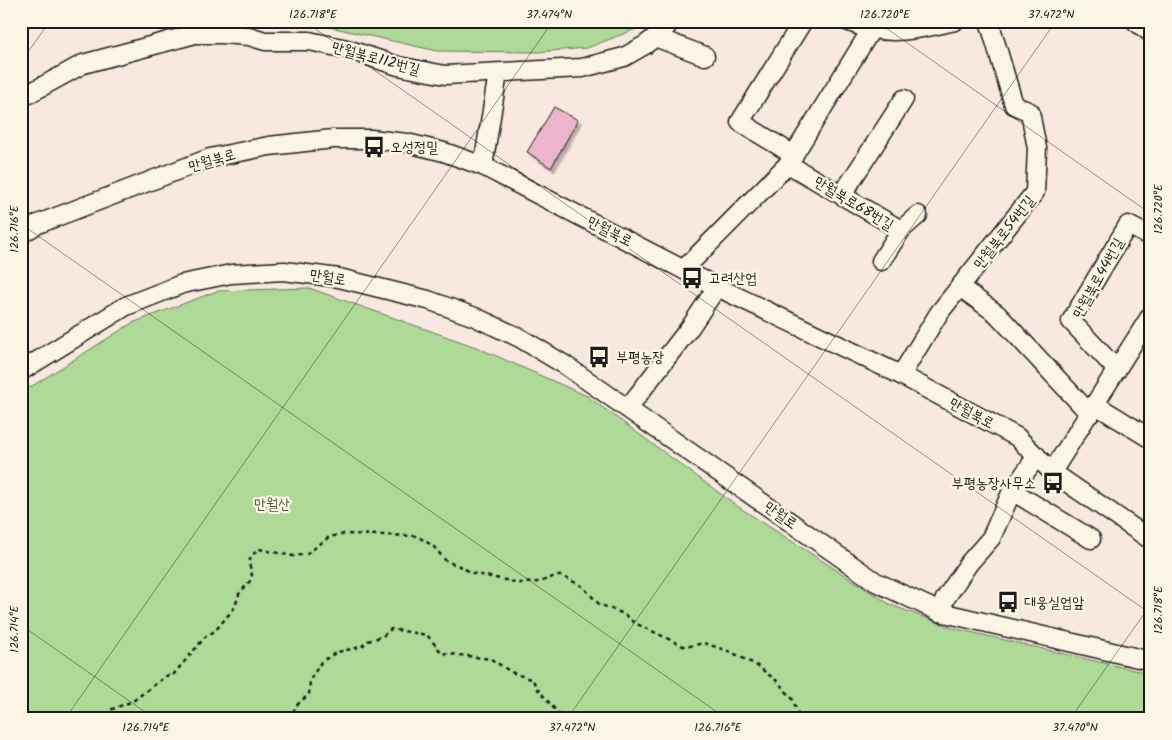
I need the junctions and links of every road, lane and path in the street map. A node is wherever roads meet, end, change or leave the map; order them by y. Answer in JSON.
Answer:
{"nodes":[{"id":1,"x":672,"y":21,"type":"edge"},
{"id":2,"x":803,"y":21,"type":"edge"},
{"id":3,"x":847,"y":21,"type":"edge"},
{"id":4,"x":955,"y":21,"type":"edge"},
{"id":5,"x":989,"y":21,"type":"edge"},
{"id":6,"x":1135,"y":21,"type":"edge"},
{"id":7,"x":871,"y":30,"type":"junction"},
{"id":8,"x":1151,"y":33,"type":"edge"},
{"id":9,"x":655,"y":37,"type":"junction"},
{"id":10,"x":705,"y":56,"type":"dead end"},
{"id":11,"x":498,"y":72,"type":"junction"},
{"id":12,"x":21,"y":98,"type":"edge"},
{"id":13,"x":904,"y":99,"type":"dead end"},
{"id":14,"x":791,"y":159,"type":"junction"},
{"id":15,"x":483,"y":166,"type":"junction"},
{"id":16,"x":842,"y":195,"type":"junction"},
{"id":17,"x":918,"y":215,"type":"dead end"},
{"id":18,"x":901,"y":230,"type":"junction"},
{"id":19,"x":21,"y":234,"type":"edge"},
{"id":20,"x":1151,"y":237,"type":"edge"},
{"id":21,"x":881,"y":261,"type":"dead end"},
{"id":22,"x":684,"y":269,"type":"junction"},
{"id":23,"x":717,"y":287,"type":"junction"},
{"id":24,"x":960,"y":287,"type":"junction"},
{"id":25,"x":1151,"y":315,"type":"edge"},
{"id":26,"x":1117,"y":370,"type":"junction"},
{"id":27,"x":21,"y":371,"type":"edge"},
{"id":28,"x":901,"y":375,"type":"junction"},
{"id":29,"x":628,"y":408,"type":"junction"},
{"id":30,"x":1093,"y":410,"type":"junction"},
{"id":31,"x":1151,"y":439,"type":"edge"},
{"id":32,"x":1036,"y":456,"type":"junction"},
{"id":33,"x":1052,"y":472,"type":"junction"},
{"id":34,"x":1012,"y":491,"type":"junction"},
{"id":35,"x":1091,"y":539,"type":"dead end"},
{"id":36,"x":1151,"y":540,"type":"edge"},
{"id":37,"x":940,"y":612,"type":"junction"},
{"id":38,"x":1151,"y":661,"type":"edge"},
{"id":39,"x":99,"y":719,"type":"edge"},
{"id":40,"x":289,"y":719,"type":"edge"},
{"id":41,"x":563,"y":719,"type":"edge"},
{"id":42,"x":800,"y":719,"type":"edge"}],
"edges":[{"from":1,"to":9,"type":"street","name":"만월북로112번길"},
{"from":2,"to":14,"type":"street","name":"만월북로68번길"},
{"from":3,"to":7,"type":"street"},
{"from":4,"to":7,"type":"street"},
{"from":5,"to":24,"type":"street","name":"만월북로54번길"},
{"from":6,"to":8,"type":"street"},
{"from":7,"to":14,"type":"street"},
{"from":9,"to":10,"type":"street"},
{"from":9,"to":11,"type":"street","name":"만월북로112번길"},
{"from":11,"to":12,"type":"street","name":"만월북로112번길"},
{"from":11,"to":15,"type":"street"},
{"from":13,"to":16,"type":"street"},
{"from":14,"to":16,"type":"street","name":"만월북로68번길"},
{"from":14,"to":22,"type":"street"},
{"from":15,"to":19,"type":"street","name":"만월북로"},
{"from":15,"to":22,"type":"street","name":"만월북로"},
{"from":16,"to":18,"type":"street","name":"만월북로68번길"},
{"from":17,"to":18,"type":"street","name":"만월북로68번길"},
{"from":18,"to":21,"type":"street"},
{"from":20,"to":26,"type":"street","name":"만월북로44번길"},
{"from":22,"to":23,"type":"street","name":"만월북로"},
{"from":23,"to":28,"type":"street","name":"만월북로"},
{"from":23,"to":29,"type":"street"},
{"from":24,"to":28,"type":"street","name":"만월북로54번길"},
{"from":24,"to":30,"type":"street"},
{"from":25,"to":26,"type":"street"},
{"from":26,"to":30,"type":"street"},
{"from":27,"to":29,"type":"street","name":"만월로"},
{"from":28,"to":32,"type":"street","name":"만월북로"},
{"from":29,"to":37,"type":"street","name":"만월로"},
{"from":30,"to":31,"type":"street"},
{"from":30,"to":33,"type":"street"},
{"from":32,"to":33,"type":"street","name":"만월북로"},
{"from":32,"to":34,"type":"street"},
{"from":33,"to":36,"type":"street","name":"만월북로"},
{"from":34,"to":35,"type":"street"},
{"from":34,"to":37,"type":"street"},
{"from":37,"to":38,"type":"street","name":"만월로"},
{"from":39,"to":42,"type":"path"},
{"from":40,"to":41,"type":"path"}]}
